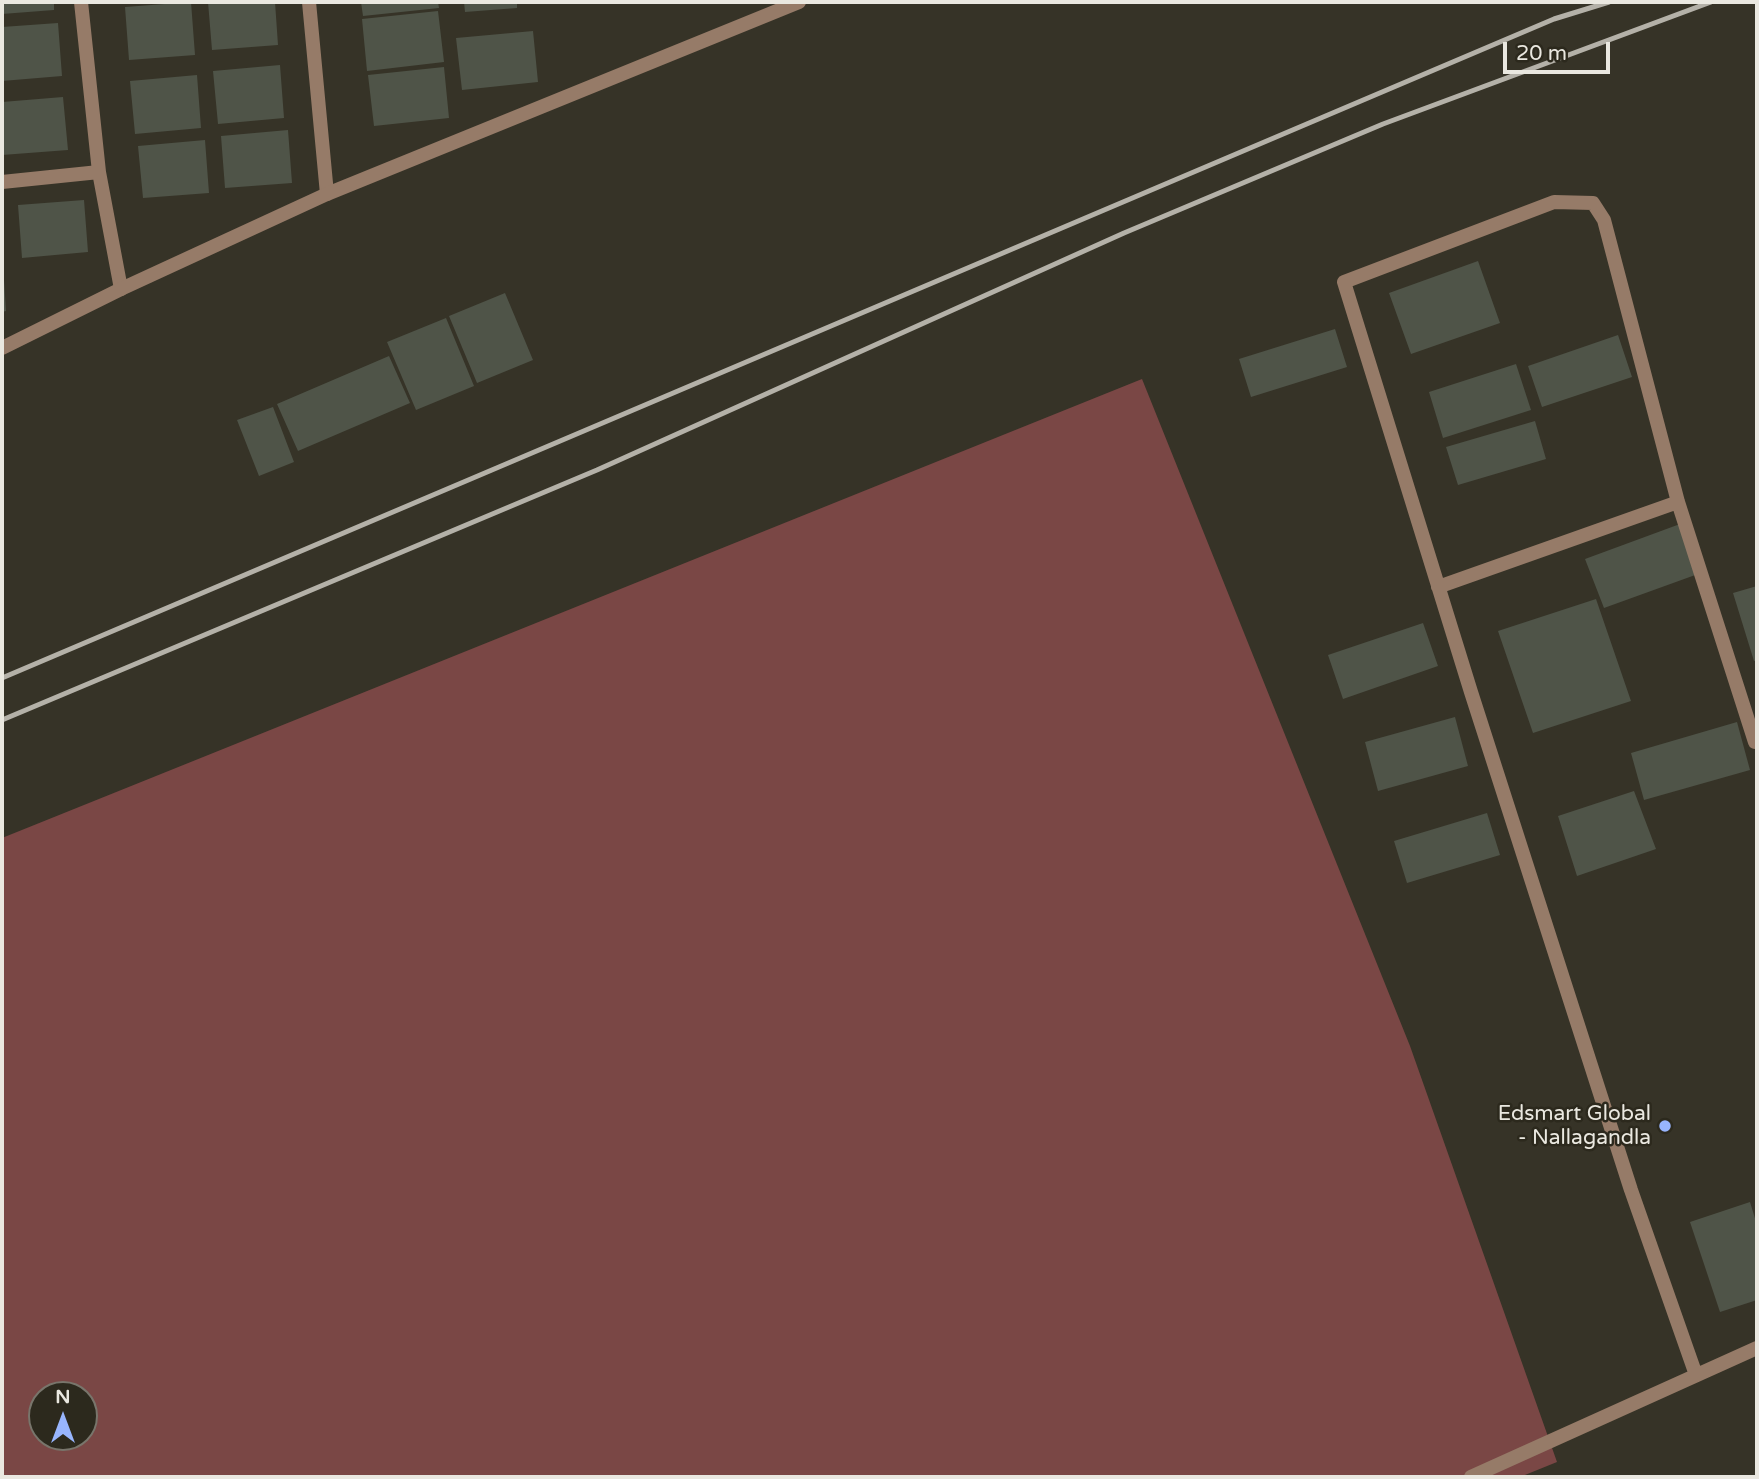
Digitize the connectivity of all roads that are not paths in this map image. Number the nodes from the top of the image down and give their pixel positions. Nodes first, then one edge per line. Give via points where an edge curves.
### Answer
1 (81, 2) edge
2 (309, 2) edge
3 (799, 2) edge
4 (99, 172) junction
5 (2, 182) edge
6 (327, 194) junction
7 (121, 289) junction
8 (2, 348) edge
9 (1678, 502) junction
10 (1438, 587) junction
11 (1755, 742) dead end
12 (1757, 1349) edge
13 (1696, 1375) junction
14 (1471, 1477) edge

1 - 4 street
2 - 6 street
3 - 6 street
4 - 5 street
4 - 7 street
6 - 7 street
7 - 8 street
9 - 10 street
9 - 10 street via 1604,220 1593,203 1554,202 1344,282
9 - 11 street
10 - 13 street via 1631,1190
12 - 13 street
13 - 14 street

